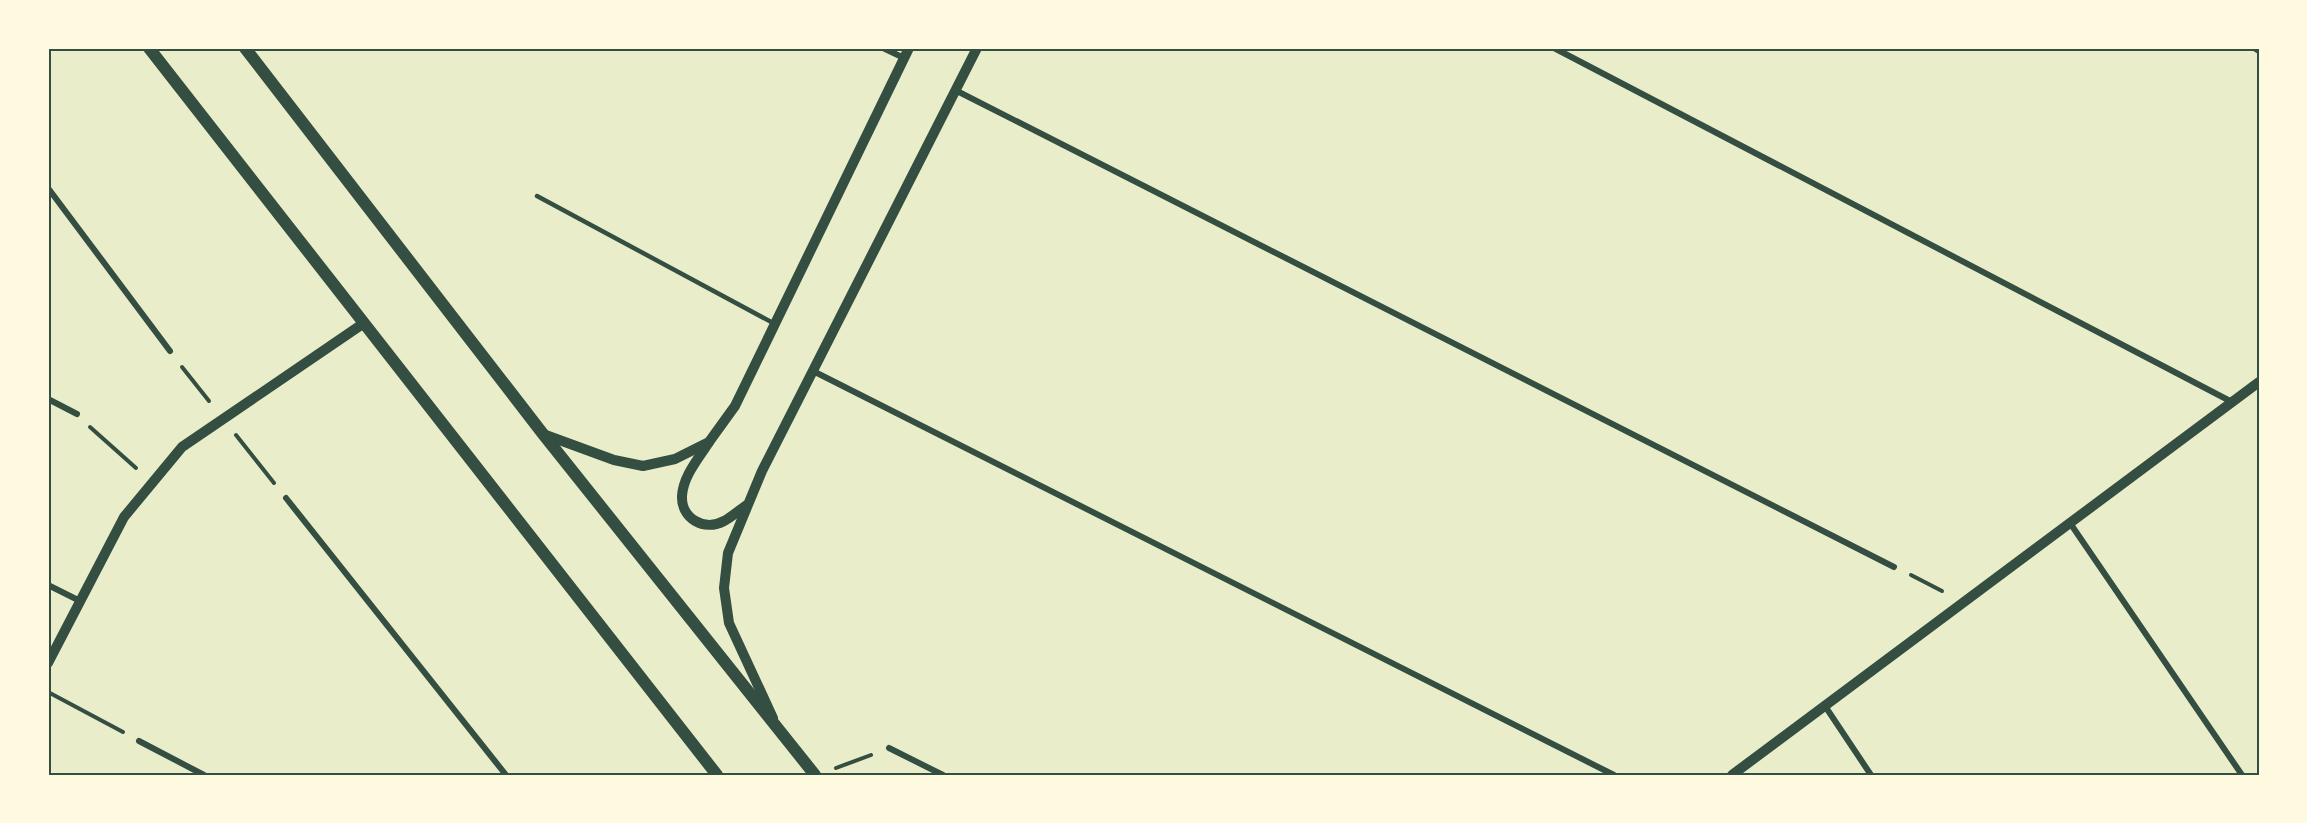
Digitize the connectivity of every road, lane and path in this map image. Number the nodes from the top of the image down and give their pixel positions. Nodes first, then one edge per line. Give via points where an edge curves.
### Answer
1 (149, 48) edge
2 (245, 48) edge
3 (883, 48) edge
4 (977, 48) edge
5 (1554, 48) edge
6 (2254, 48) edge
7 (2259, 51) edge
8 (906, 53) edge
9 (955, 90) junction
10 (48, 188) edge
11 (537, 196) dead end
12 (364, 323) junction
13 (776, 324) junction
14 (170, 351) joint
15 (812, 371) junction
16 (2259, 382) edge
17 (48, 399) edge
18 (2232, 402) junction
19 (77, 414) joint
20 (223, 419) junction
21 (543, 434) junction
22 (709, 442) junction
23 (152, 483) junction
24 (286, 498) joint
25 (748, 504) junction
26 (2070, 523) junction
27 (1894, 567) joint
28 (48, 585) edge
29 (80, 601) junction
30 (1964, 602) junction
31 (48, 663) edge
32 (48, 692) edge
33 (1825, 706) junction
34 (776, 723) junction
35 (139, 741) joint
36 (889, 748) joint
37 (821, 773) edge
38 (204, 775) edge
39 (506, 775) edge
40 (717, 775) edge
41 (943, 775) edge
42 (1614, 775) edge
43 (1732, 775) edge
44 (1871, 775) edge
45 (2242, 775) edge

1 - 12 main road
2 - 21 main road
3 - 8 street
4 - 9 street
5 - 18 street
6 - 7 street
8 - 13 street
9 - 15 street
9 - 27 street
10 - 14 street
11 - 13 lane
12 - 20 street
12 - 40 main road
13 - 22 street via 735,406
14 - 20 path
15 - 25 street
15 - 42 street
16 - 18 street
17 - 19 street
18 - 26 street
19 - 23 path
20 - 23 street via 182,447
20 - 24 path
21 - 22 street via 614,460 644,466 675,459
21 - 34 main road
22 - 25 street via 687,478 682,495 684,510 692,520 710,525 723,522
23 - 29 street via 124,517
24 - 39 street
25 - 34 street via 728,553 724,588 729,623
26 - 30 street
26 - 45 street
27 - 30 path
28 - 29 street
29 - 31 street
30 - 33 street
32 - 35 path
33 - 43 street
33 - 44 street
34 - 37 main road
35 - 38 street
36 - 37 path
36 - 41 street

